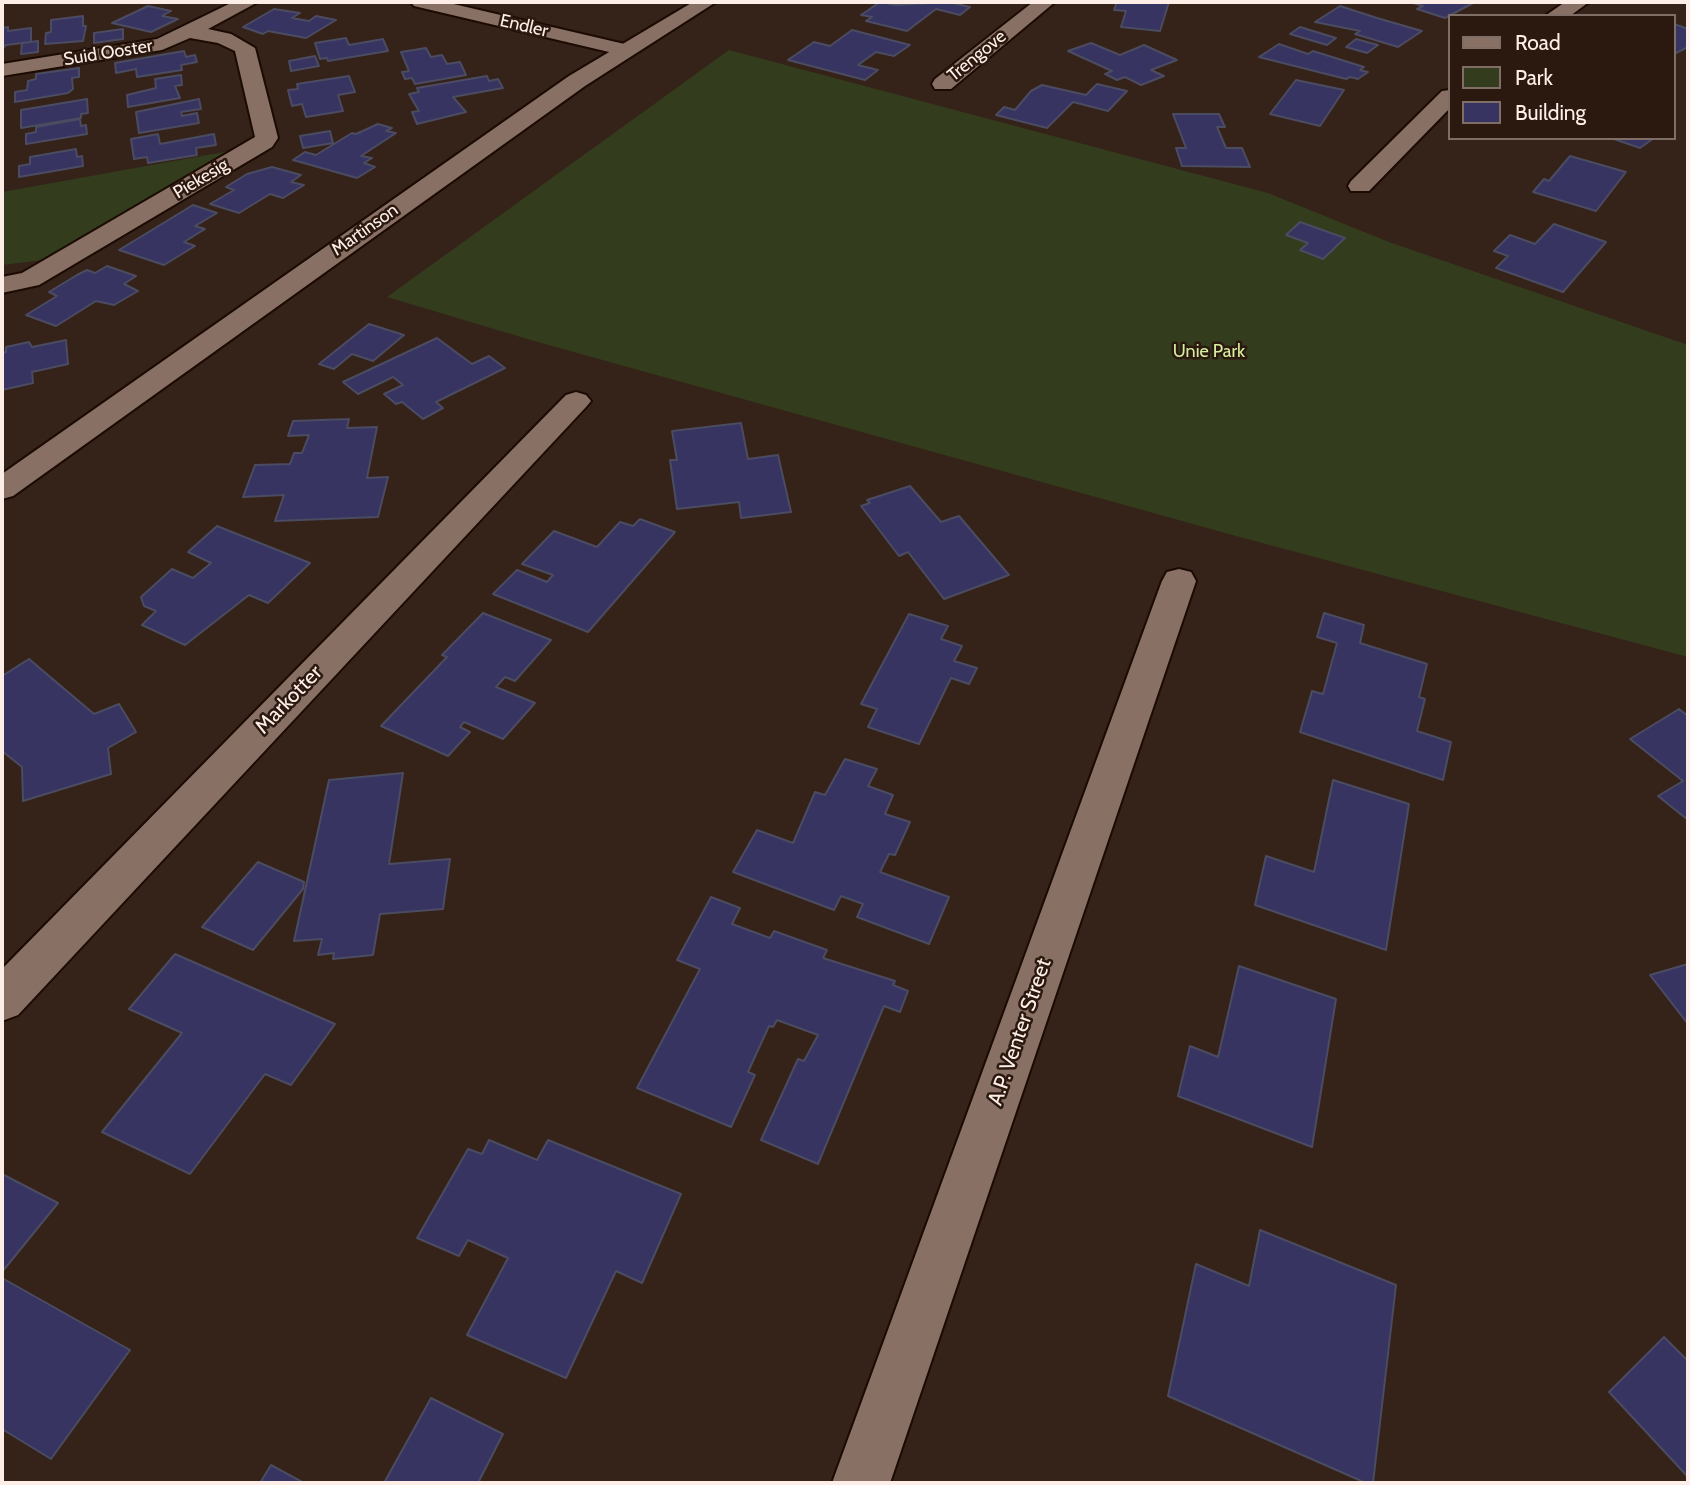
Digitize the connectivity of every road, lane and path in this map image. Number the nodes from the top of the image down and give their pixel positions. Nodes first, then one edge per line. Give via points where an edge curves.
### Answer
1 (248, 2) edge
2 (421, 2) edge
3 (1045, 2) edge
4 (1579, 2) edge
5 (702, 4) edge
6 (1558, 14) edge
7 (191, 32) junction
8 (626, 50) junction
9 (2, 70) edge
10 (943, 84) dead end
11 (1448, 98) edge
12 (1360, 186) dead end
13 (2, 285) edge
14 (576, 401) dead end
15 (2, 489) edge
16 (1179, 581) dead end
17 (2, 1000) edge
18 (860, 1483) edge

1 - 7 street, Suid Ooster
2 - 8 street, Endler
3 - 10 street, Trengove
4 - 6 street
5 - 8 street, Martinson
7 - 9 street, Suid Ooster via 162,44
7 - 13 street, Piekesig via 225,38 245,48 267,138 30,279
8 - 15 street, Martinson
11 - 12 street
14 - 17 street, Markotter
16 - 18 street, A.P. Venter Street

